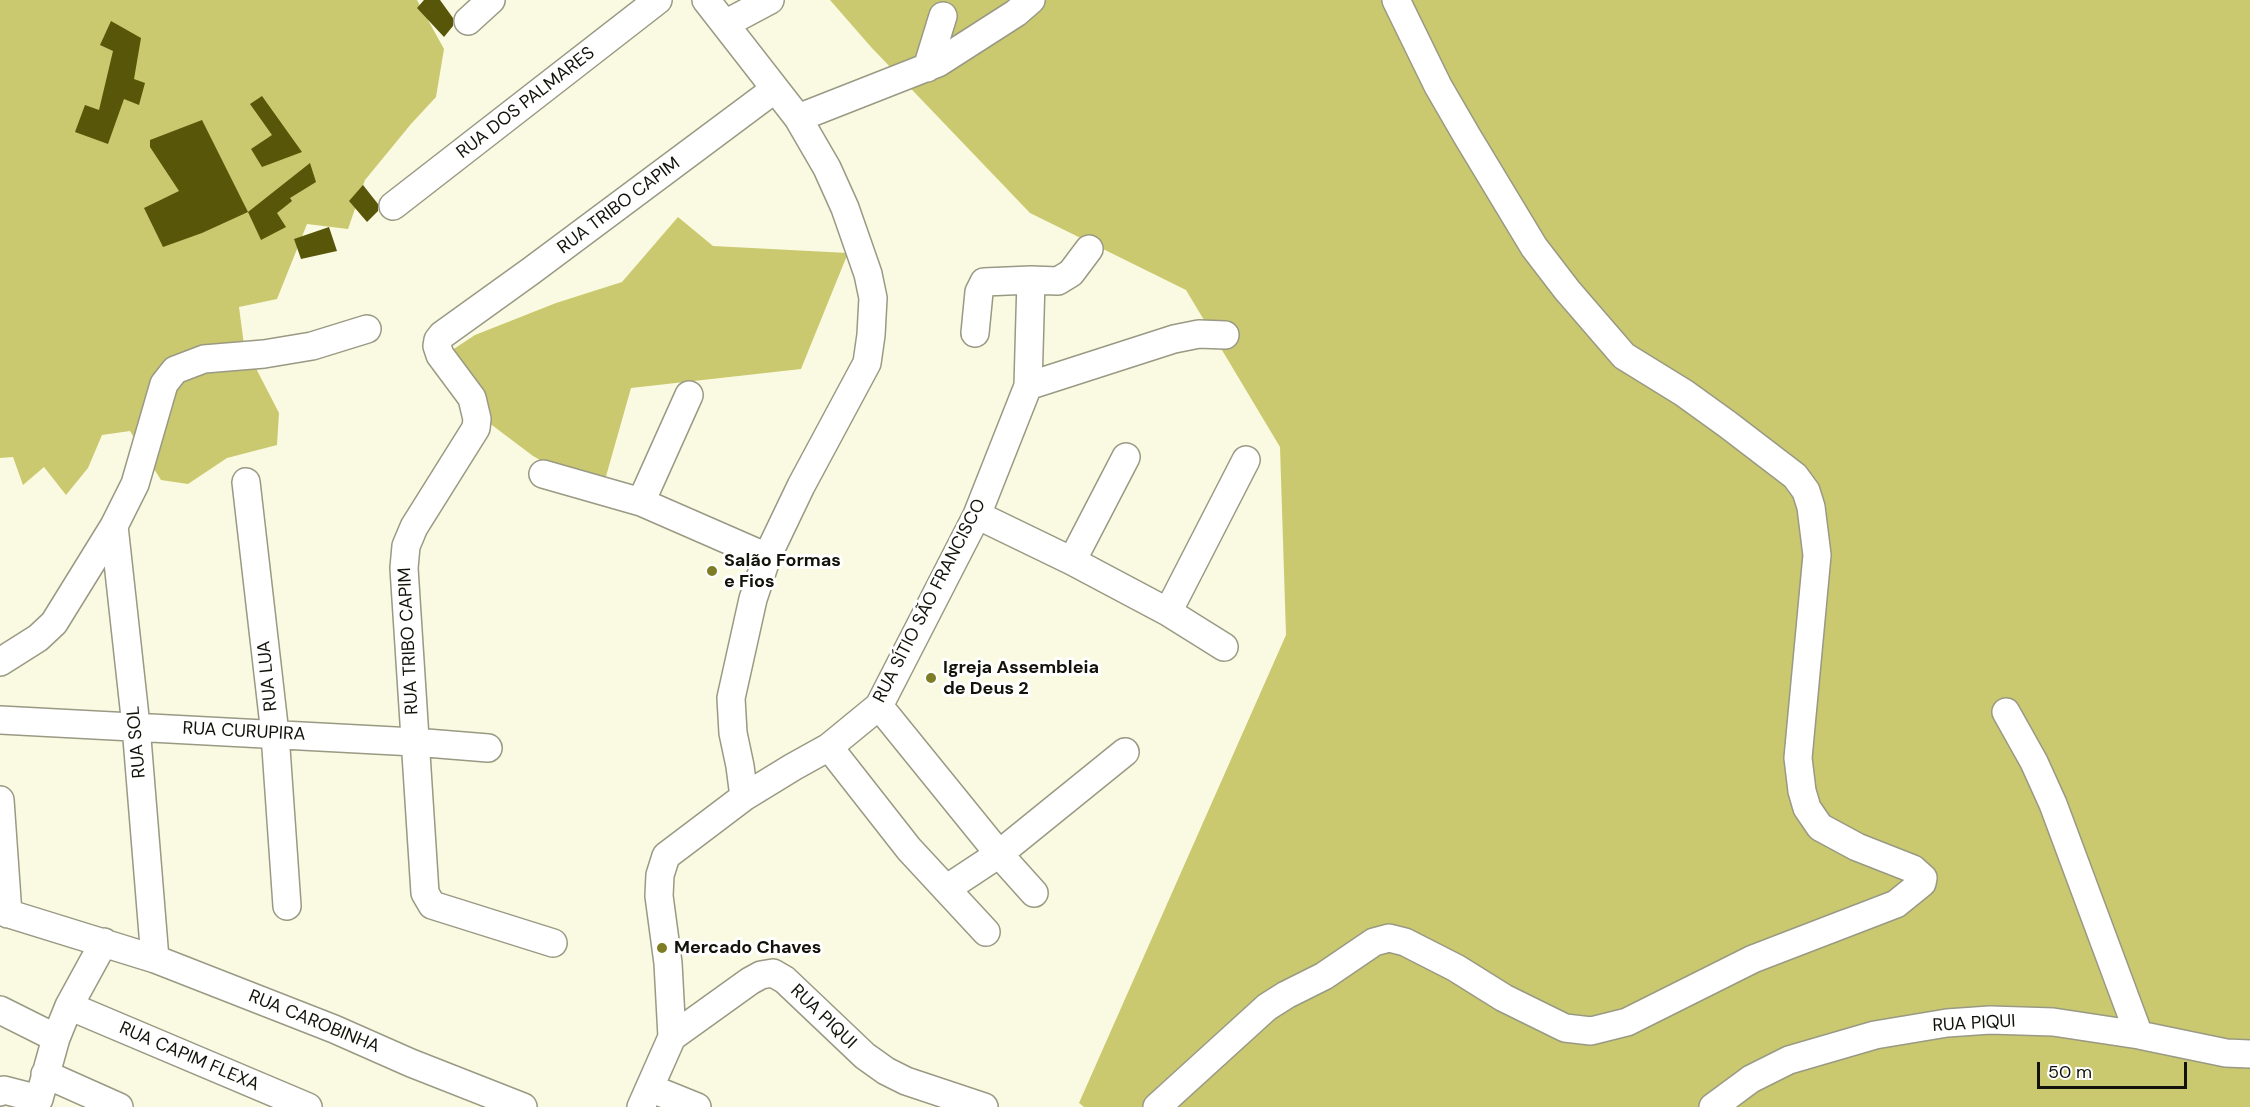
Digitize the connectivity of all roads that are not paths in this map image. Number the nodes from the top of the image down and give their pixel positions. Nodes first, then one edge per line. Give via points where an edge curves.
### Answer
1 (491, 0) edge
2 (658, 0) edge
3 (706, 0) edge
4 (770, 0) edge
5 (1031, 0) edge
6 (1396, 0) edge
7 (943, 16) dead end
8 (468, 21) dead end
9 (725, 24) junction
10 (927, 68) junction
11 (775, 89) junction
12 (798, 118) junction
13 (393, 206) dead end
14 (1089, 249) dead end
15 (1032, 280) junction
16 (367, 328) dead end
17 (975, 333) dead end
18 (1225, 334) dead end
19 (1028, 386) junction
20 (689, 395) dead end
21 (1126, 457) dead end
22 (1246, 460) dead end
23 (543, 474) dead end
24 (246, 482) dead end
25 (641, 502) junction
26 (977, 515) junction
27 (114, 526) junction
28 (767, 557) junction
29 (1072, 561) junction
30 (1168, 612) junction
31 (1224, 647) dead end
32 (0, 660) edge
33 (879, 706) junction
34 (2006, 712) dead end
35 (0, 720) edge
36 (136, 726) junction
37 (275, 734) junction
38 (414, 742) junction
39 (488, 747) dead end
40 (830, 747) junction
41 (1125, 752) dead end
42 (744, 797) junction
43 (0, 801) edge
44 (999, 854) junction
45 (946, 889) junction
46 (1034, 893) dead end
47 (287, 906) dead end
48 (4, 912) edge
49 (986, 932) dead end
50 (104, 942) junction
51 (553, 943) dead end
52 (155, 959) junction
53 (69, 1006) junction
54 (0, 1010) edge
55 (2139, 1035) junction
56 (672, 1037) junction
57 (56, 1038) junction
58 (2250, 1054) edge
59 (1, 1090) edge
60 (40, 1093) edge
61 (646, 1097) edge
62 (118, 1107) edge
63 (308, 1107) edge
64 (523, 1107) edge
65 (697, 1107) edge
66 (984, 1107) edge
67 (1157, 1107) edge
68 (1713, 1107) edge

1 - 8 street
2 - 13 street, RUA DOS PALMARES
3 - 9 street
4 - 9 street
5 - 10 street
6 - 67 street via 1438,86 1502,196 1573,298 1624,356 1727,424 1795,476 1806,490 1816,555 1798,758 1807,808 1820,827 1857,847 1901,862 1919,872 1923,879 1896,904 1753,959 1627,1022 1591,1031 1565,1028 1406,942 1389,938 1374,942 1324,976 1267,1007
7 - 10 street
9 - 11 street
10 - 12 street
11 - 12 street
11 - 38 street, RUA TRIBO CAPIM via 438,340 440,355 472,399 477,419 476,428 406,546
12 - 28 street via 828,168 868,274 873,298 871,335 867,363
14 - 15 street via 1064,279
15 - 17 street via 982,284
15 - 19 street, RUA SÍTIO SÃO FRANCISCO
16 - 27 street via 312,346 204,359 175,370 164,384 135,484
18 - 19 street via 1174,339
19 - 26 street, RUA SÍTIO SÃO FRANCISCO
20 - 25 street
21 - 29 street
22 - 30 street
23 - 25 street
24 - 37 street, RUA LUA
25 - 28 street
26 - 29 street
26 - 33 street, RUA SÍTIO SÃO FRANCISCO
27 - 32 street via 54,623 38,638
27 - 36 street, RUA SOL
28 - 42 street via 753,599 731,698
29 - 30 street
30 - 31 street
33 - 40 street, RUA SÍTIO SÃO FRANCISCO
33 - 44 street
34 - 55 street via 2053,804
35 - 36 street, RUA CURUPIRA
36 - 37 street, RUA CURUPIRA
36 - 52 street, RUA SOL
37 - 38 street, RUA CURUPIRA
37 - 47 street, RUA LUA
38 - 39 street, RUA CURUPIRA
38 - 51 street, RUA TRIBO CAPIM via 427,899 432,905
40 - 42 street, RUA SÍTIO SÃO FRANCISCO
40 - 45 street via 884,820
41 - 44 street
42 - 56 street, RUA SÍTIO SÃO FRANCISCO via 666,856 660,875
43 - 48 street
44 - 45 street
44 - 46 street
45 - 49 street
48 - 50 street, RUA CAROBINHA
50 - 52 street, RUA CAROBINHA
50 - 53 street
52 - 64 street, RUA CAROBINHA
53 - 57 street
53 - 63 street, RUA CAPIM FLEXA
54 - 57 street
55 - 58 street, RUA PIQUI via 2226,1053
55 - 68 street, RUA PIQUI via 2053,1022 1990,1020 1875,1035 1789,1060 1751,1079
56 - 61 street
56 - 66 street, RUA PIQUI via 750,981 773,973 886,1071
57 - 60 street
59 - 60 street
60 - 62 street
61 - 65 street

